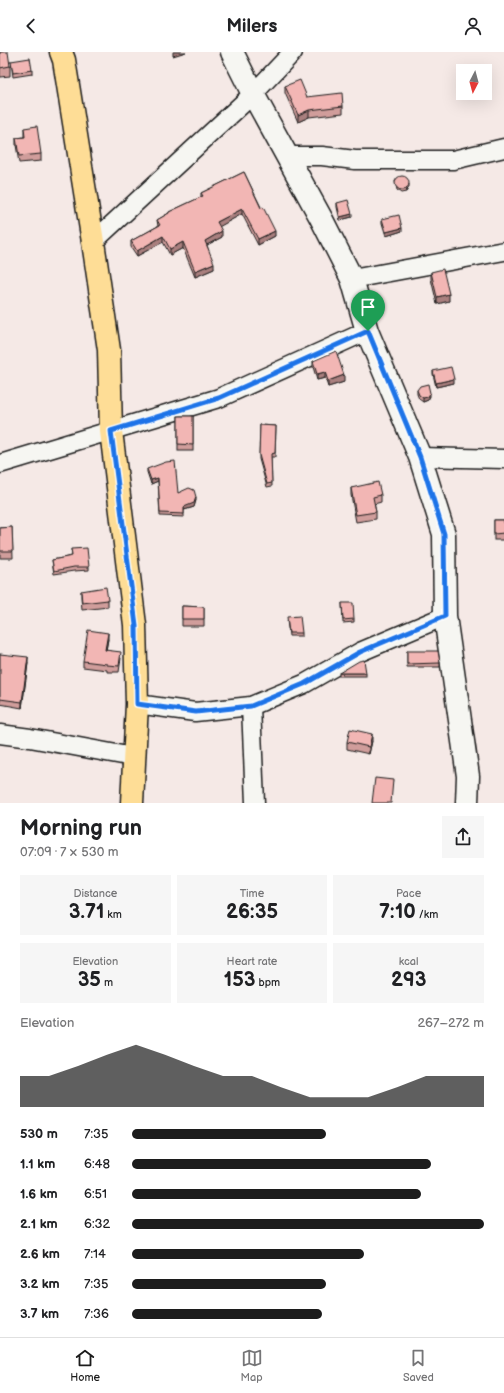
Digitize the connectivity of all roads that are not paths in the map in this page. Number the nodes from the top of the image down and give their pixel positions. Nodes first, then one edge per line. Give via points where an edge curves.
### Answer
1 (61, 52) edge
2 (232, 52) edge
3 (293, 52) edge
4 (253, 94) junction
5 (504, 148) edge
6 (287, 156) junction
7 (94, 242) junction
8 (504, 251) edge
9 (352, 279) junction
10 (368, 331) junction
11 (111, 431) junction
12 (420, 457) junction
13 (504, 459) edge
14 (0, 464) edge
15 (445, 616) junction
16 (137, 704) junction
17 (251, 706) junction
18 (0, 734) edge
19 (133, 757) junction
20 (132, 803) edge
21 (255, 803) edge
22 (467, 803) edge

1 - 7 main road
2 - 4 street
3 - 4 street
4 - 6 street
4 - 7 street
5 - 6 street via 453,160 355,160 322,156
6 - 9 street
7 - 11 main road via 109,350
8 - 9 street
9 - 10 street
10 - 11 street via 219,398
10 - 12 street
11 - 14 street
11 - 16 main road via 136,625
12 - 13 street
12 - 15 street via 444,534
15 - 17 street via 360,652 304,684
15 - 22 street via 468,776
16 - 17 street via 196,712
16 - 19 main road
17 - 21 street
18 - 19 street
19 - 20 main road

